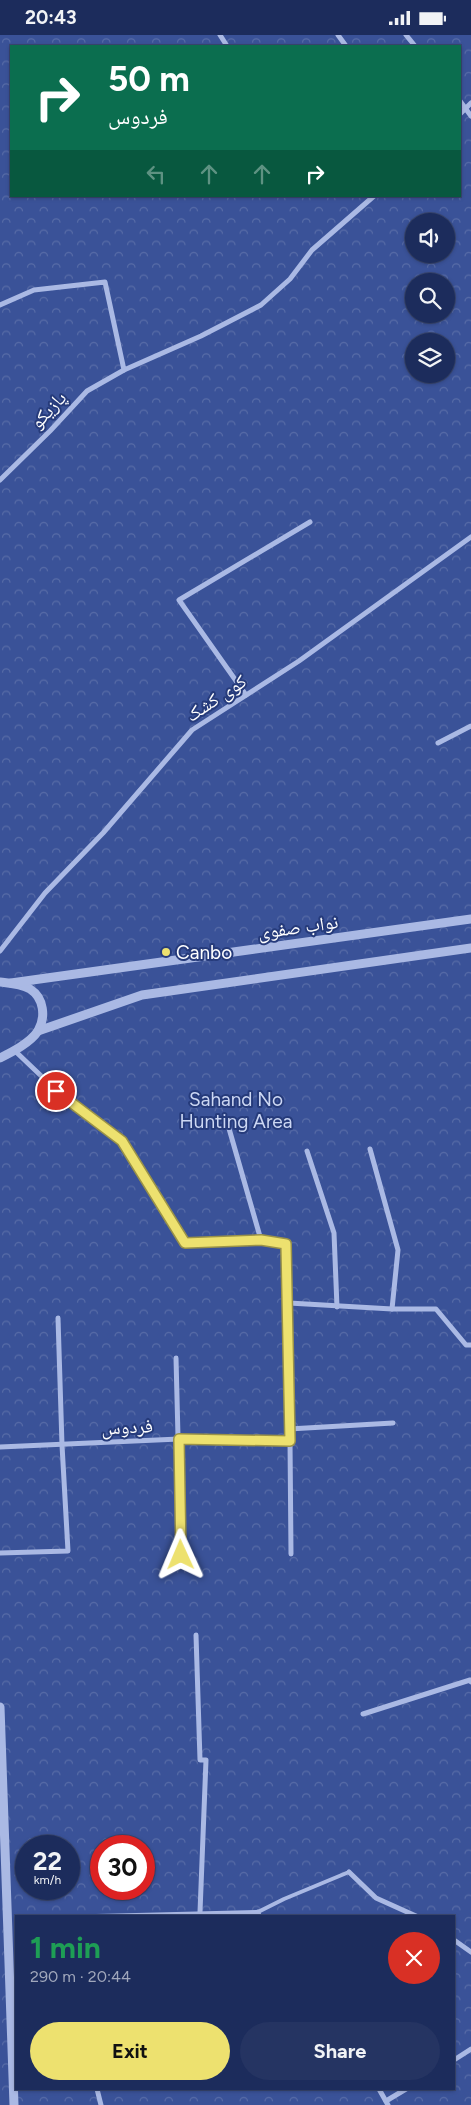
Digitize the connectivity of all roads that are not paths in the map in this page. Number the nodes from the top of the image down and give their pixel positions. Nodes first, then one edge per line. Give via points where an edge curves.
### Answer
1 (406, 35) edge
2 (414, 45) edge
3 (461, 102) edge
4 (471, 103) edge
5 (466, 108) junction
6 (461, 113) edge
7 (471, 116) edge
8 (373, 197) edge
9 (0, 305) edge
10 (124, 369) junction
11 (0, 480) edge
12 (310, 522) dead end
13 (471, 537) edge
14 (246, 695) junction
15 (471, 726) edge
16 (438, 743) dead end
17 (471, 919) edge
18 (471, 948) edge
19 (0, 951) edge
20 (0, 982) edge
21 (11, 983) junction
22 (38, 1031) junction
23 (14, 1050) junction
24 (0, 1058) edge
25 (228, 1125) dead end
26 (370, 1149) dead end
27 (307, 1151) dead end
28 (261, 1240) junction
29 (289, 1303) junction
30 (337, 1307) junction
31 (392, 1309) junction
32 (58, 1318) dead end
33 (471, 1345) edge
34 (176, 1358) dead end
35 (393, 1423) dead end
36 (290, 1429) junction
37 (179, 1439) junction
38 (290, 1441) junction
39 (62, 1445) junction
40 (0, 1447) edge
41 (0, 1553) edge
42 (291, 1554) dead end
43 (181, 1555) dead end
44 (196, 1635) dead end
45 (471, 1682) edge
46 (0, 1707) edge
47 (363, 1714) dead end
48 (1, 1802) edge
49 (349, 1872) joint
50 (200, 1912) junction
51 (258, 1914) edge
52 (122, 1915) edge
53 (414, 1915) edge
54 (12, 1919) edge
55 (455, 1941) edge
56 (471, 1952) edge
57 (471, 2049) edge
58 (455, 2059) edge
59 (97, 2090) edge
60 (380, 2090) edge
61 (405, 2090) edge
62 (387, 2103) edge
63 (14, 2105) edge
64 (101, 2105) edge

1 - 2 street
3 - 5 street
4 - 5 street
5 - 6 street
5 - 7 street
8 - 10 street, پازیکو via 312,250 290,279 261,305
9 - 10 street via 34,290 105,282
10 - 11 street, پازیکو via 87,391
12 - 14 street via 179,599
13 - 14 street, کوی کشک via 299,661
14 - 19 street, کوی کشک via 192,730 103,833 45,893
15 - 16 street
17 - 21 street, نواب صفوی
18 - 22 street via 142,995
20 - 21 street
21 - 22 street via 30,989 41,1001 44,1013
22 - 23 street
23 - 24 street
23 - 28 street via 56,1091 122,1141 185,1243
25 - 28 street
26 - 31 street via 398,1250
27 - 30 street via 334,1233
28 - 29 street via 286,1244
29 - 30 street
29 - 36 street
30 - 31 street
31 - 33 street via 436,1309 466,1345
32 - 39 street
34 - 37 street
35 - 36 street
36 - 38 street
37 - 38 street, فردوس
37 - 39 street, فردوس
37 - 43 street
38 - 42 street
39 - 40 street, فردوس
39 - 41 street via 68,1551
44 - 50 street via 200,1760 206,1760
45 - 47 street
46 - 48 street
48 - 54 street
49 - 51 lane via 284,1899
49 - 53 street via 376,1898
50 - 51 lane
50 - 52 lane
54 - 63 street
55 - 56 street
57 - 58 street
59 - 64 street
60 - 62 street
61 - 62 street

